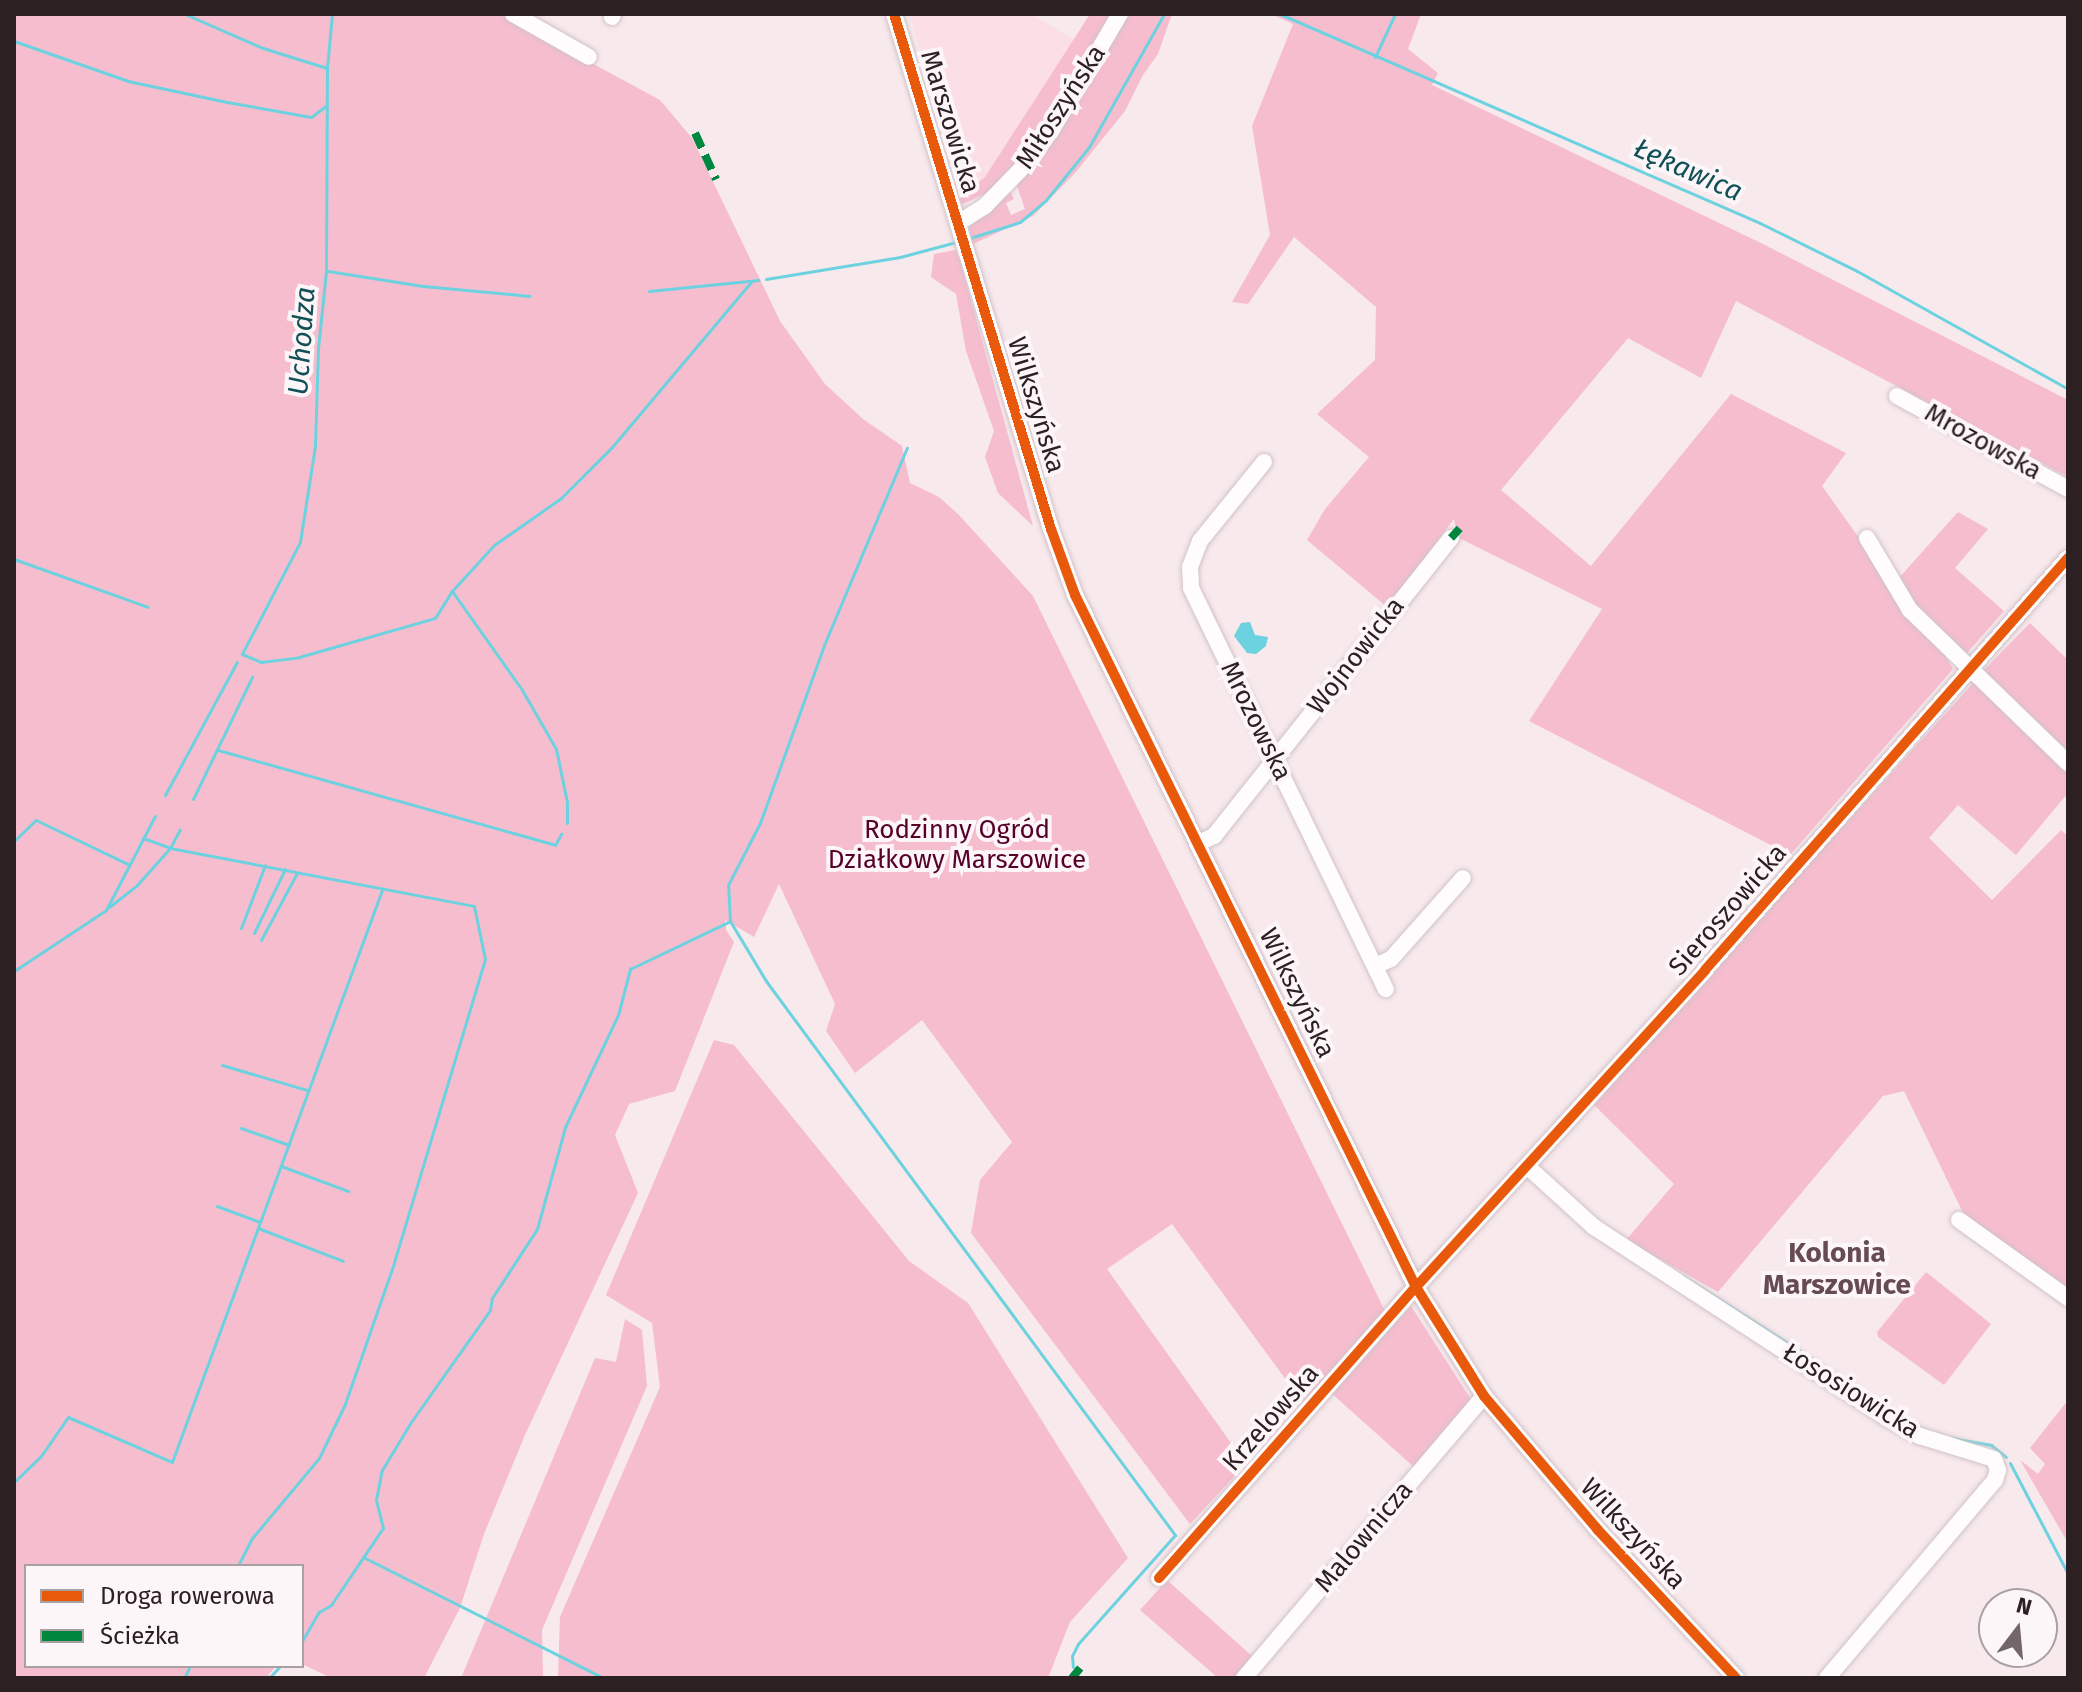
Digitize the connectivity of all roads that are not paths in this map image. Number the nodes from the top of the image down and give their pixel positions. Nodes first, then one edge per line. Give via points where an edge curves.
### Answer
1 (513, 14) edge
2 (894, 14) edge
3 (1120, 14) edge
4 (589, 57) dead end
5 (958, 223) junction
6 (964, 243) joint
7 (1897, 396) dead end
8 (1264, 462) dead end
9 (2068, 489) edge
10 (1451, 538) dead end
11 (1867, 538) dead end
12 (2068, 558) edge
13 (1972, 668) junction
14 (1274, 757) junction
15 (2068, 763) edge
16 (1199, 843) junction
17 (1463, 878) dead end
18 (1375, 966) junction
19 (1386, 989) dead end
20 (1528, 1167) junction
21 (1959, 1220) dead end
22 (1416, 1287) junction
23 (2068, 1298) edge
24 (1484, 1396) junction
25 (1159, 1578) dead end
26 (1244, 1678) edge
27 (1736, 1678) edge
28 (1827, 1678) edge

1 - 4 street
2 - 5 street, Marszowicka
3 - 5 street, Miłoszyńska via 1025,165 985,206
5 - 6 street, Marszowicka
6 - 16 street, Wilkszyńska via 1071,584
7 - 9 street, Mrozowska
8 - 14 street, Mrozowska via 1200,541 1190,578
10 - 14 street, Wojnowicka
11 - 13 street via 1910,610
12 - 13 street, Sieroszowicka
13 - 15 street
13 - 20 street, Sieroszowicka
14 - 16 street, Wojnowicka via 1214,836
14 - 18 street, Mrozowska
16 - 22 street, Wilkszyńska
17 - 18 street via 1391,959
18 - 19 street, Mrozowska
20 - 22 street, Sieroszowicka
20 - 28 street, Łososiowicka via 1594,1227 1887,1418 1920,1436 1994,1459 1995,1480
21 - 23 street
22 - 24 street, Wilkszyńska
22 - 25 street, Krzelowska
24 - 26 street, Malownicza
24 - 27 street, Wilkszyńska via 1579,1509

